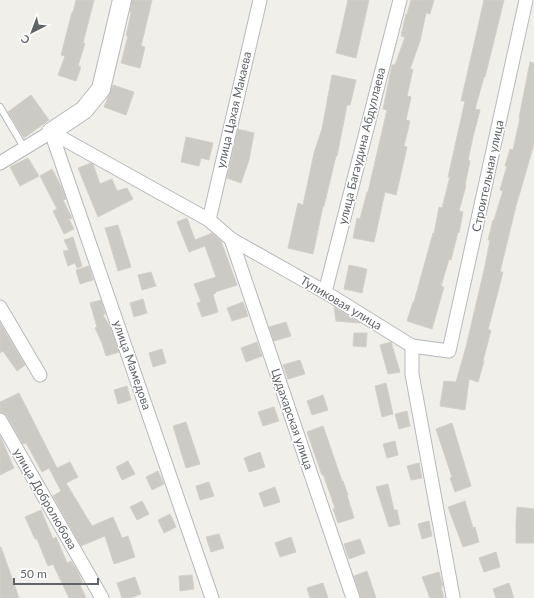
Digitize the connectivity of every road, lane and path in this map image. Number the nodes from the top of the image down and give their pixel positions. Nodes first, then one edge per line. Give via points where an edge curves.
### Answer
1 (122, 0) edge
2 (260, 0) edge
3 (400, 0) edge
4 (526, 0) edge
5 (0, 107) edge
6 (51, 132) junction
7 (25, 149) junction
8 (0, 163) edge
9 (209, 220) junction
10 (232, 239) junction
11 (260, 255) junction
12 (241, 268) junction
13 (325, 292) junction
14 (0, 307) edge
15 (412, 346) junction
16 (40, 375) dead end
17 (0, 420) edge
18 (453, 597) dead end
19 (102, 598) edge
20 (212, 598) edge
21 (353, 598) edge

1 - 6 street via 101,89 84,110
2 - 9 street, улица Цахая Макаева
3 - 13 street, улица Багаудина Абдуллаева
4 - 15 street, Строительная улица via 449,351
5 - 7 lane
6 - 7 street
6 - 9 street, Тупиковая улица
6 - 20 street, улица Мамедова
7 - 8 street
9 - 10 street, Тупиковая улица
10 - 11 street, Тупиковая улица
10 - 12 street, Цудахарская улица
11 - 12 street
11 - 13 street, Тупиковая улица
12 - 21 street, Цудахарская улица
13 - 15 street, Тупиковая улица
14 - 16 street
15 - 18 street via 412,374
17 - 19 street, улица Добролюбова

